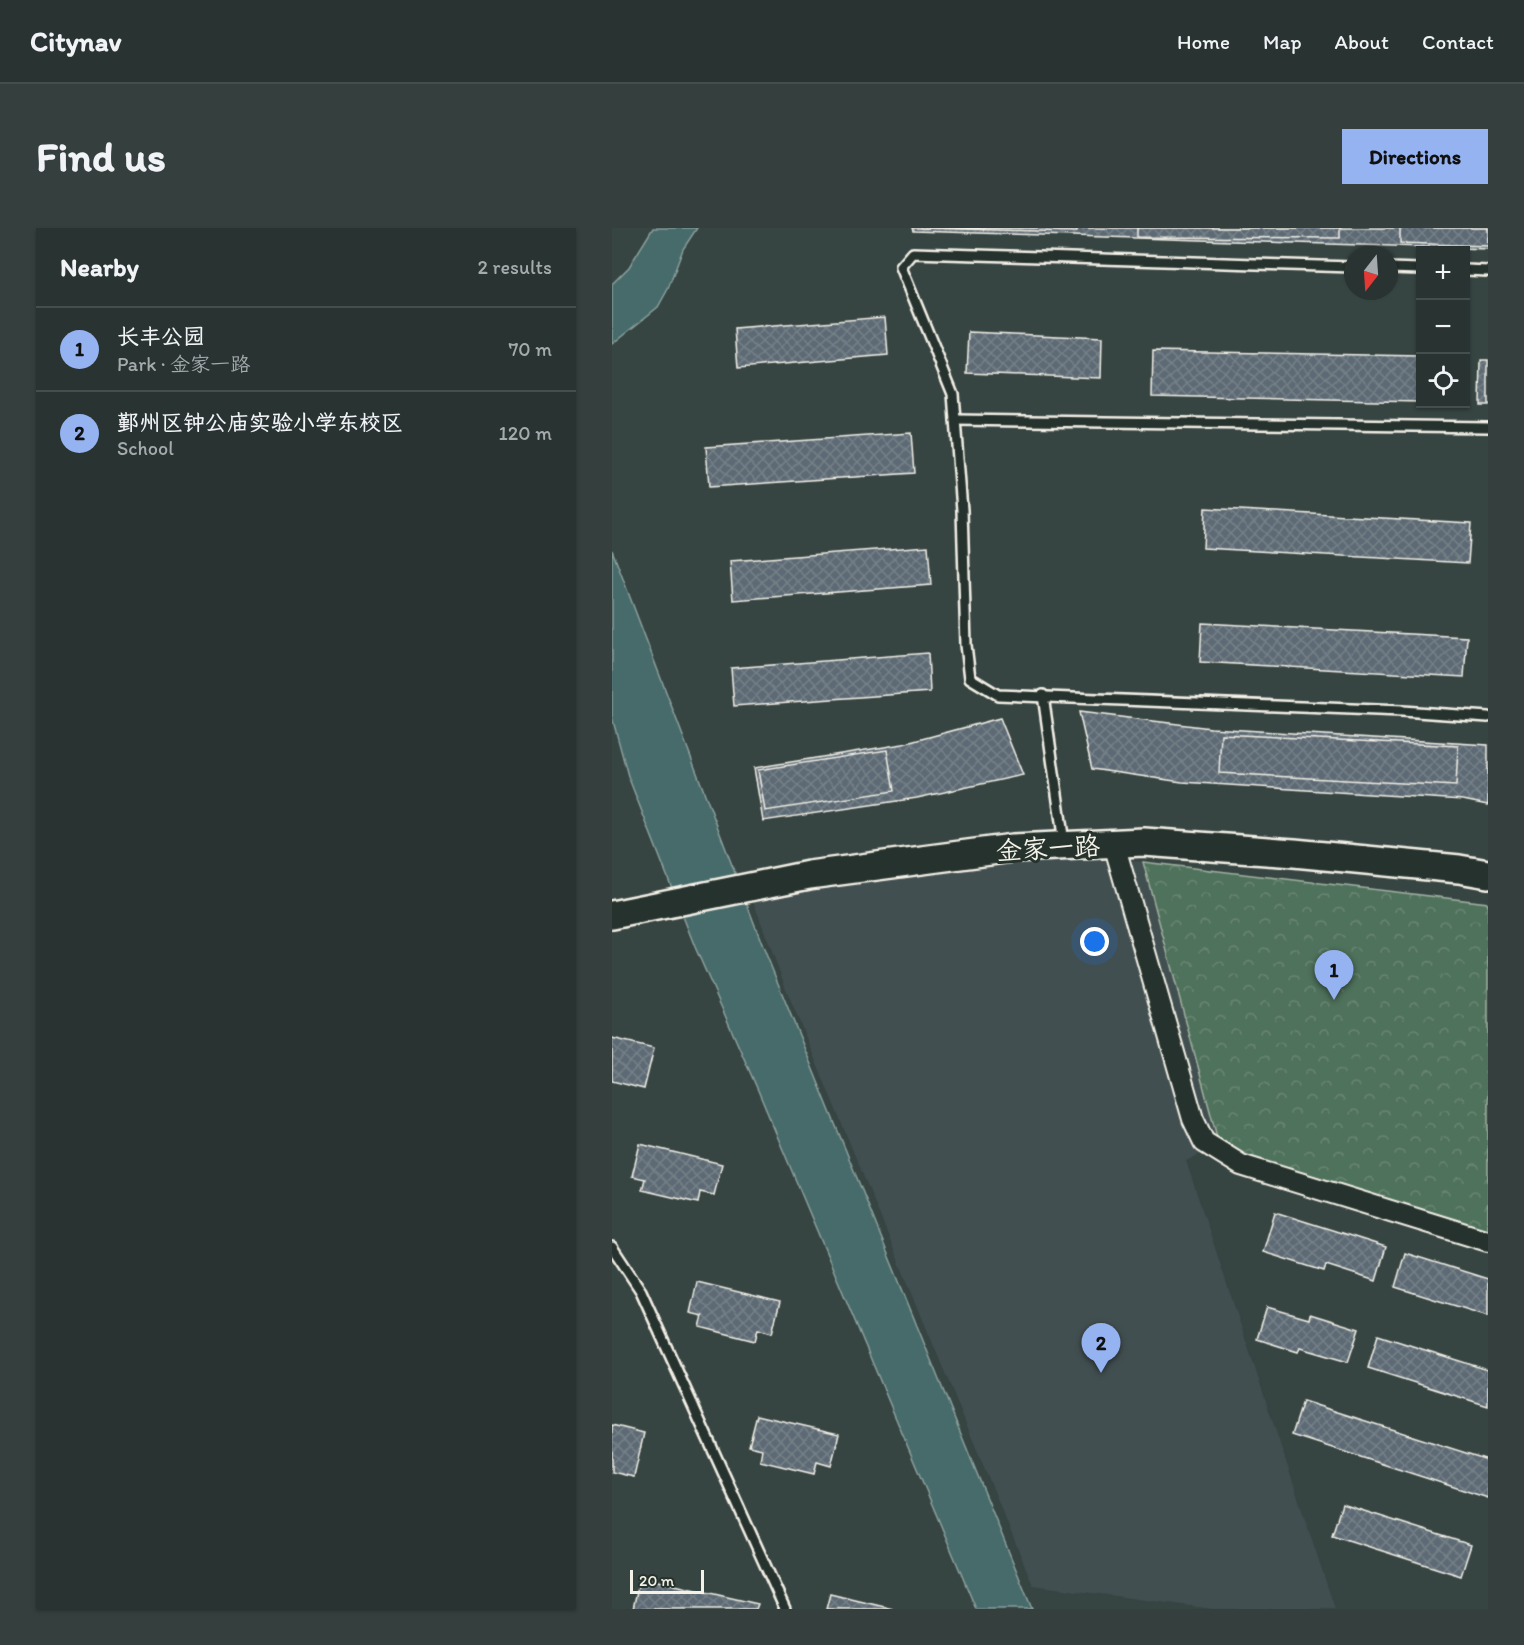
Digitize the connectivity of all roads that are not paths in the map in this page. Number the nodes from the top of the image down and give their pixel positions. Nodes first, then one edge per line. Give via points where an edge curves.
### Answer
1 (1344, 267) edge
2 (1398, 268) edge
3 (1416, 269) edge
4 (1470, 270) edge
5 (1488, 271) edge
6 (955, 420) junction
7 (1488, 427) edge
8 (1042, 695) junction
9 (1488, 717) edge
10 (1114, 844) junction
11 (1064, 846) junction
12 (1488, 874) edge
13 (612, 915) edge
14 (1488, 1241) edge
15 (612, 1247) edge
16 (785, 1609) edge

1 - 6 lane via 913,253 901,267 953,394
2 - 3 lane
4 - 5 lane
6 - 7 lane
6 - 8 lane via 970,678 998,694
8 - 9 lane
8 - 11 lane
10 - 11 street, 金家一路
10 - 12 street, 金家一路 via 1144,842 1294,853
10 - 14 street via 1193,1119 1204,1142 1241,1165
11 - 13 street, 金家一路 via 1013,848 809,874
15 - 16 lane via 641,1291

